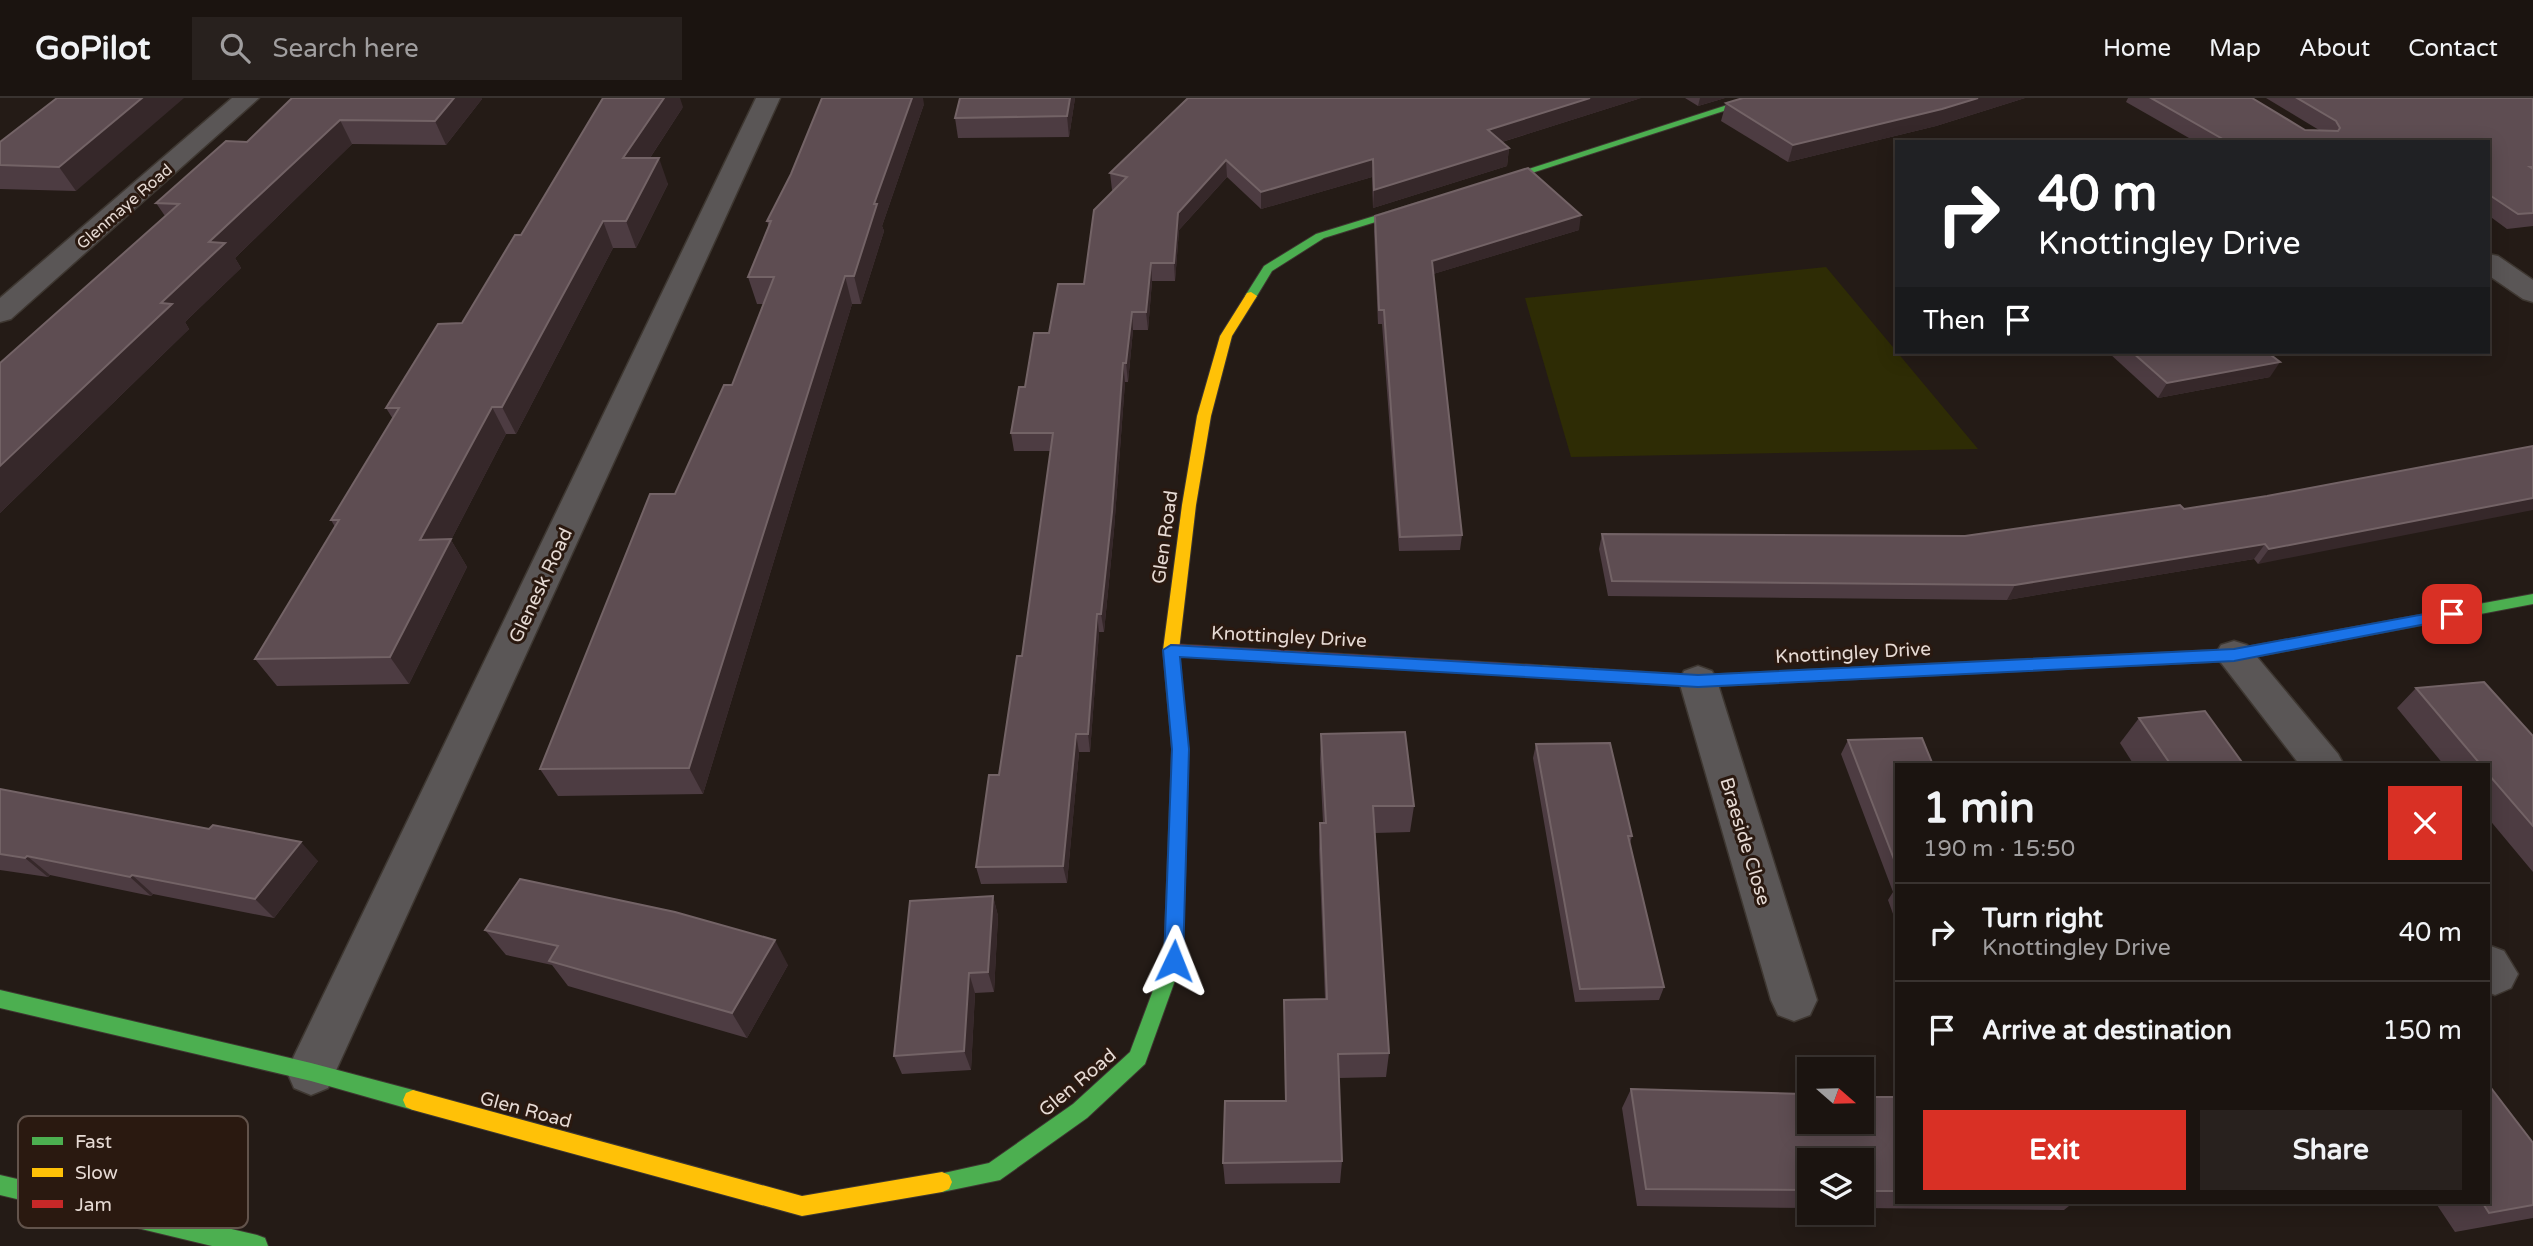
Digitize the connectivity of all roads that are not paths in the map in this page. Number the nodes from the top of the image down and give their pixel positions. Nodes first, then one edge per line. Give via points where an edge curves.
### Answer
1 (247, 98) edge
2 (768, 98) edge
3 (1759, 98) edge
4 (1464, 191) edge
5 (1438, 199) edge
6 (2490, 263) edge
7 (2533, 293) edge
8 (0, 313) edge
9 (2533, 599) edge
10 (1171, 650) junction
11 (2234, 655) junction
12 (1698, 681) junction
13 (2322, 763) edge
14 (0, 999) edge
15 (1794, 1000) dead end
16 (311, 1072) junction
17 (0, 1185) edge
18 (18, 1189) edge
19 (181, 1228) edge
20 (257, 1246) edge

1 - 8 street, Glenmaye Road
2 - 16 street, Glenesk Road
3 - 4 street
5 - 10 street, Glen Road via 1320,236 1268,269 1226,336 1200,442
6 - 7 street
9 - 11 street, Knottingley Drive
10 - 12 street, Knottingley Drive
10 - 16 street, Glen Road via 1180,749 1174,961 1138,1058 1080,1111 993,1172 802,1206
11 - 12 street, Knottingley Drive
11 - 13 street
12 - 15 street, Braeside Close
14 - 16 street, Glen Road
17 - 18 street
19 - 20 street

